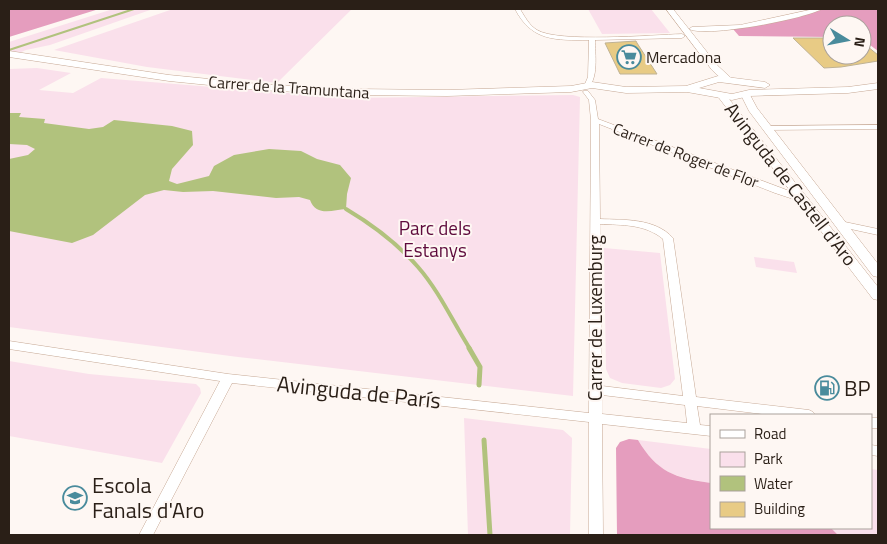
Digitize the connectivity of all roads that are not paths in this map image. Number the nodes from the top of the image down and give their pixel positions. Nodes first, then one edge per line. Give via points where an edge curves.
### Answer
1 (518, 9) edge
2 (661, 9) edge
3 (669, 9) edge
4 (819, 10) edge
5 (692, 29) dead end
6 (682, 36) junction
7 (592, 38) junction
8 (9, 54) edge
9 (878, 79) edge
10 (733, 81) junction
11 (708, 82) junction
12 (878, 86) edge
13 (687, 89) junction
14 (592, 90) junction
15 (748, 94) junction
16 (719, 95) junction
17 (595, 120) junction
18 (878, 127) edge
19 (766, 128) junction
20 (805, 200) junction
21 (595, 221) junction
22 (840, 224) junction
23 (878, 232) edge
24 (878, 273) edge
25 (878, 296) edge
26 (9, 345) edge
27 (228, 378) junction
28 (596, 390) junction
29 (690, 401) junction
30 (800, 414) edge
31 (596, 417) junction
32 (694, 429) junction
33 (710, 431) edge
34 (146, 535) edge
35 (596, 535) edge

1 - 7 street via 534,31 554,36
2 - 6 street
3 - 10 street via 715,68
4 - 5 street via 728,28
6 - 7 street
6 - 11 street via 710,74
7 - 14 street, Carrer de Luxemburg
8 - 14 main road, Carrer de la Tramuntana via 169,78 287,88 448,93
9 - 10 main road via 788,86
10 - 11 main road
10 - 15 main road via 748,87
11 - 13 main road
11 - 16 main road via 705,87
12 - 15 main road
13 - 14 main road, Carrer de la Tramuntana
13 - 16 main road
14 - 17 street, Carrer de Luxemburg
15 - 16 main road via 736,97
15 - 19 street, Avinguda de Castell d'Aro via 752,109
16 - 20 street, Avinguda de Castell d'Aro
17 - 20 street, Carrer de Roger de Flor
17 - 21 street, Carrer de Luxemburg
18 - 19 street
19 - 22 street, Avinguda de Castell d'Aro
20 - 25 street, Avinguda de Castell d'Aro
21 - 28 street, Carrer de Luxemburg
21 - 29 street via 644,226 661,230 668,238
22 - 23 street
22 - 24 street, Avinguda de Castell d'Aro
26 - 27 street, Avinguda de París
27 - 31 street, Avinguda de París
27 - 34 street
28 - 29 street
28 - 31 street, Carrer de Luxemburg
29 - 30 street
29 - 32 street
31 - 32 street, Avinguda de París
31 - 35 street, Carrer de Luxemburg
32 - 33 street, Avinguda de París

